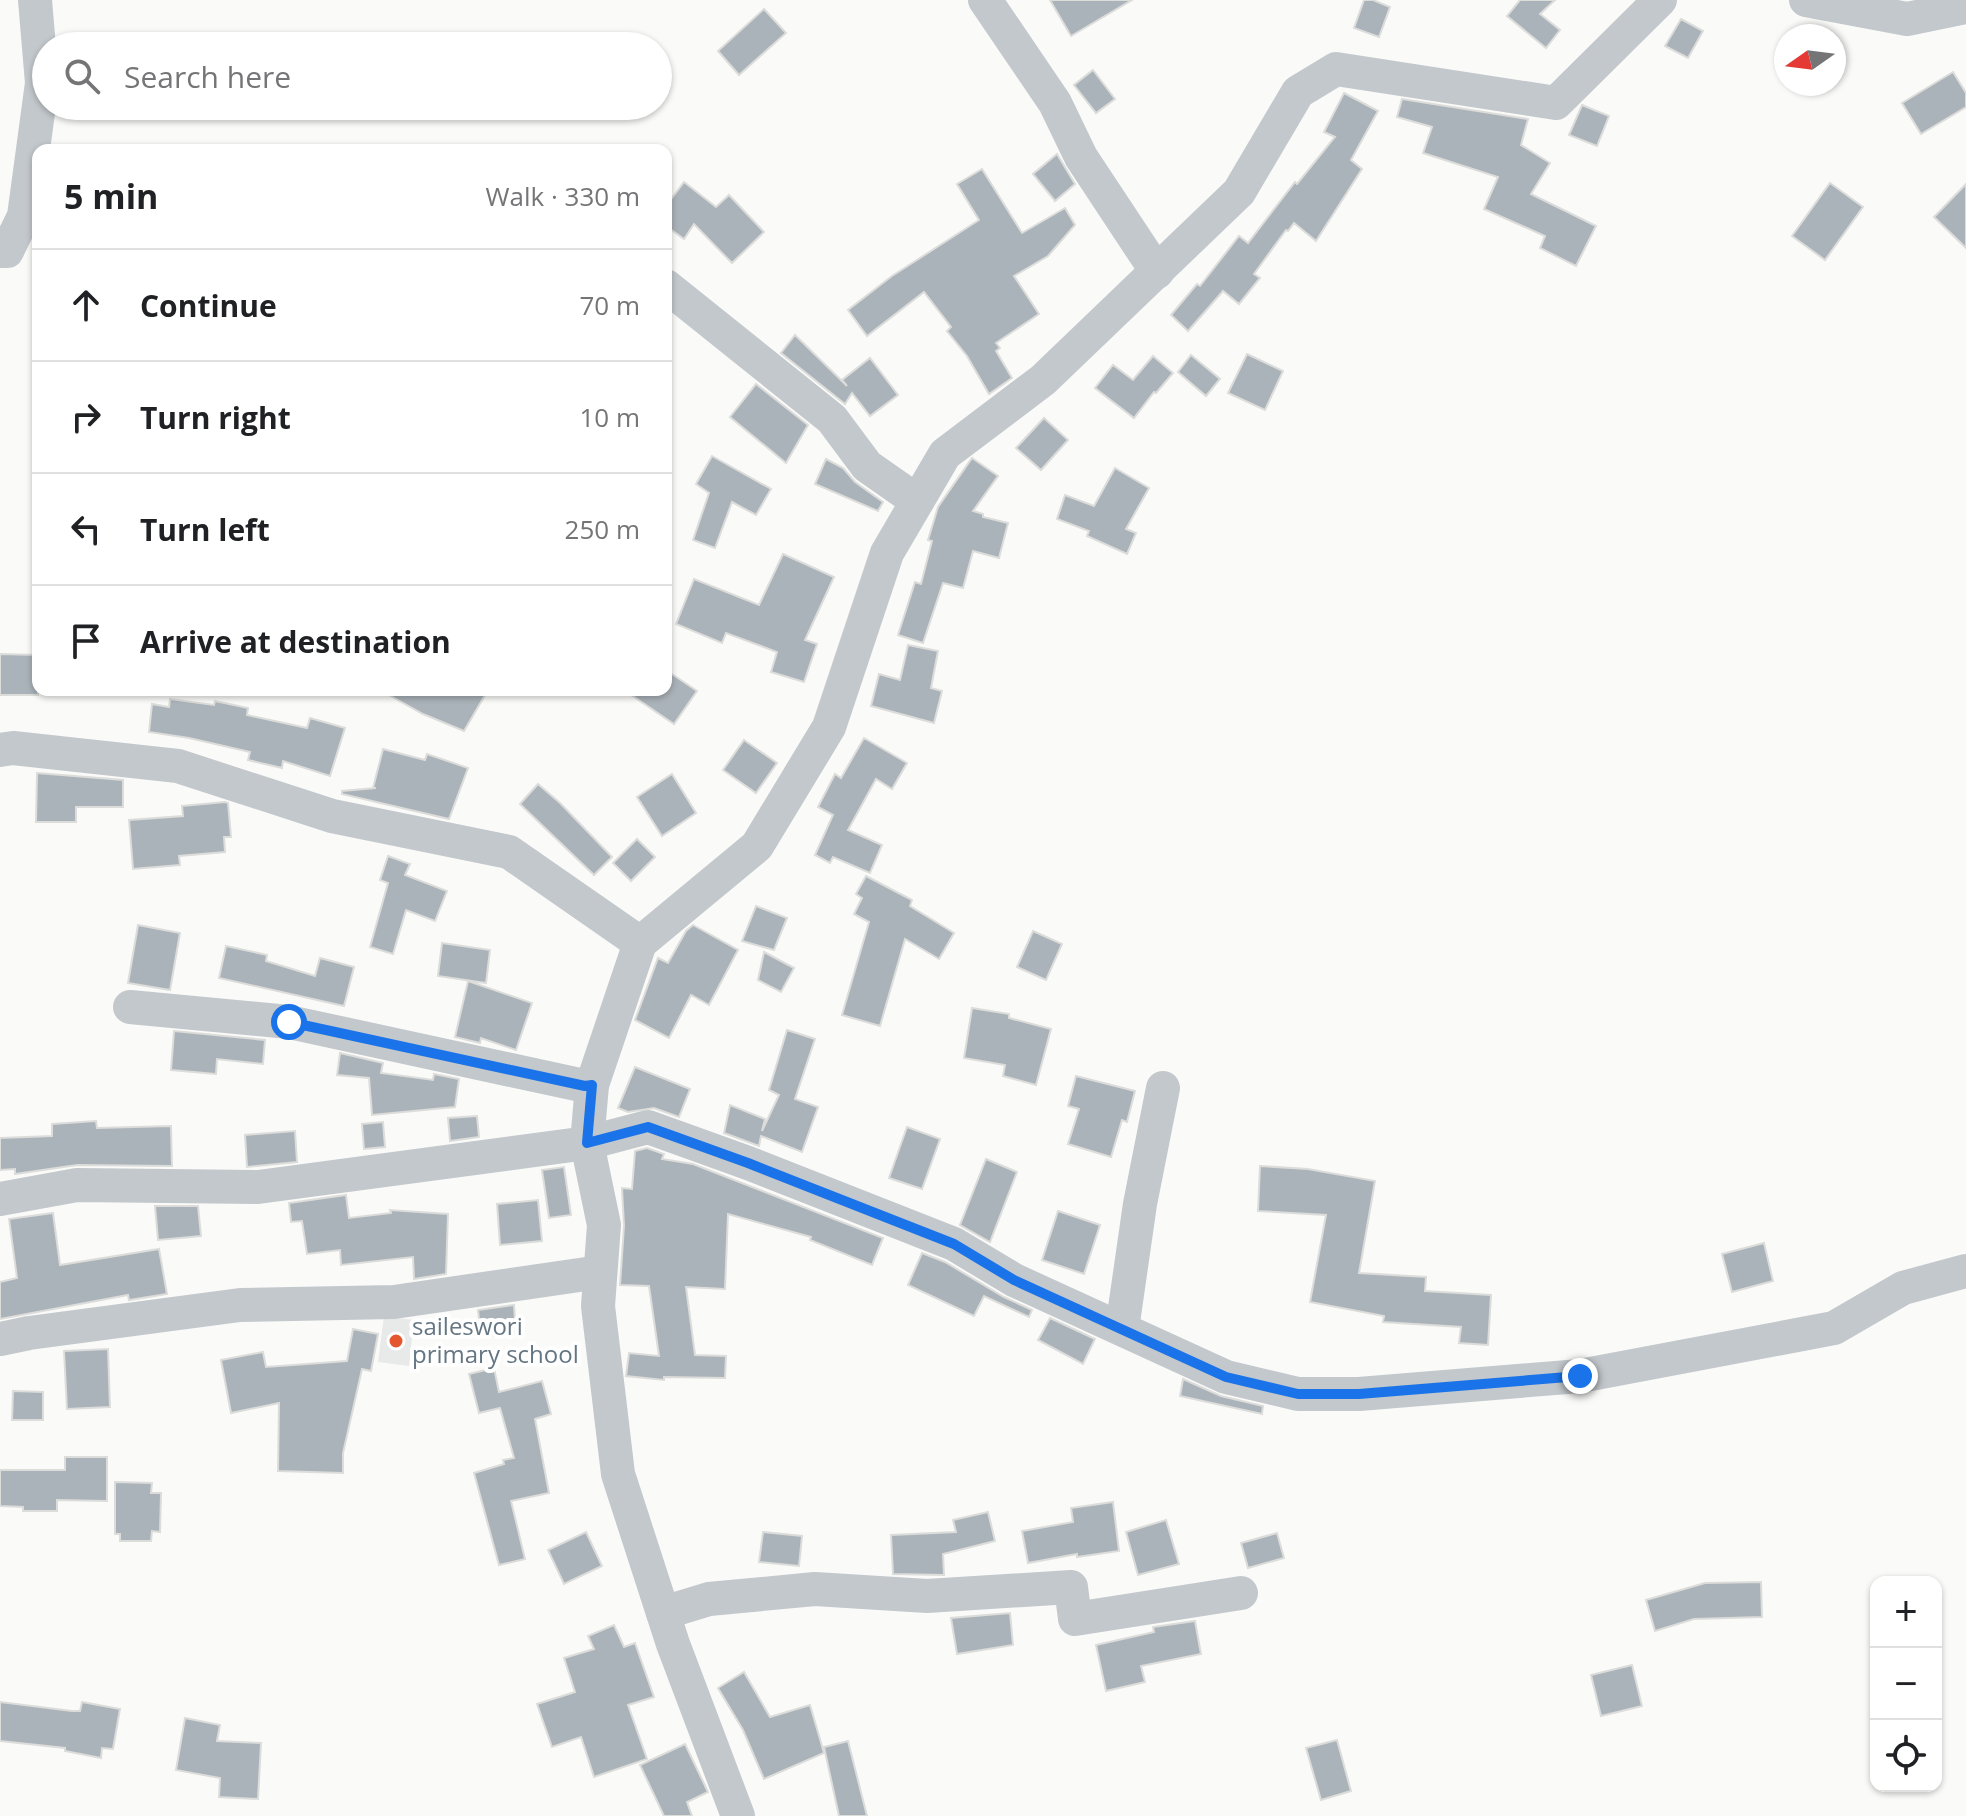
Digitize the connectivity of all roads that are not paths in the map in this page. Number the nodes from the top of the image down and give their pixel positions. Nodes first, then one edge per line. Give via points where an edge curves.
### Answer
1 (35, 0) edge
2 (985, 0) edge
3 (1660, 0) edge
4 (1806, 0) edge
5 (1966, 7) edge
6 (38, 32) edge
7 (37, 120) edge
8 (34, 144) edge
9 (32, 157) edge
10 (0, 251) edge
11 (1157, 272) junction
12 (672, 291) edge
13 (917, 501) junction
14 (0, 750) edge
15 (640, 943) junction
16 (130, 1007) dead end
17 (592, 1085) junction
18 (1163, 1088) dead end
19 (587, 1143) junction
20 (0, 1199) edge
21 (1966, 1271) edge
22 (600, 1272) junction
23 (1122, 1329) junction
24 (0, 1339) edge
25 (1241, 1593) dead end
26 (663, 1613) junction
27 (738, 1816) edge

1 - 6 street
2 - 11 street via 1055,103 1081,157
3 - 11 street via 1556,103 1336,69 1298,92 1239,192
4 - 5 street via 1907,19
7 - 8 street
9 - 10 street via 24,216 7,251
11 - 13 street via 1043,380 945,454
12 - 13 street via 832,419 867,466
13 - 15 street via 887,553 829,727 757,846
14 - 15 street via 178,766 332,816 509,852
15 - 17 street
16 - 17 street via 289,1022
17 - 19 street
18 - 23 street
19 - 20 street via 258,1187 77,1185
19 - 22 street via 604,1225
19 - 23 street via 648,1127 954,1244 1014,1280
21 - 23 street via 1903,1288 1834,1328 1580,1376 1359,1394 1298,1394 1226,1377
22 - 24 street via 394,1302 240,1305
22 - 26 street via 598,1306 618,1474
25 - 26 street via 1075,1619 1071,1587 927,1596 815,1589 709,1599
26 - 27 street

